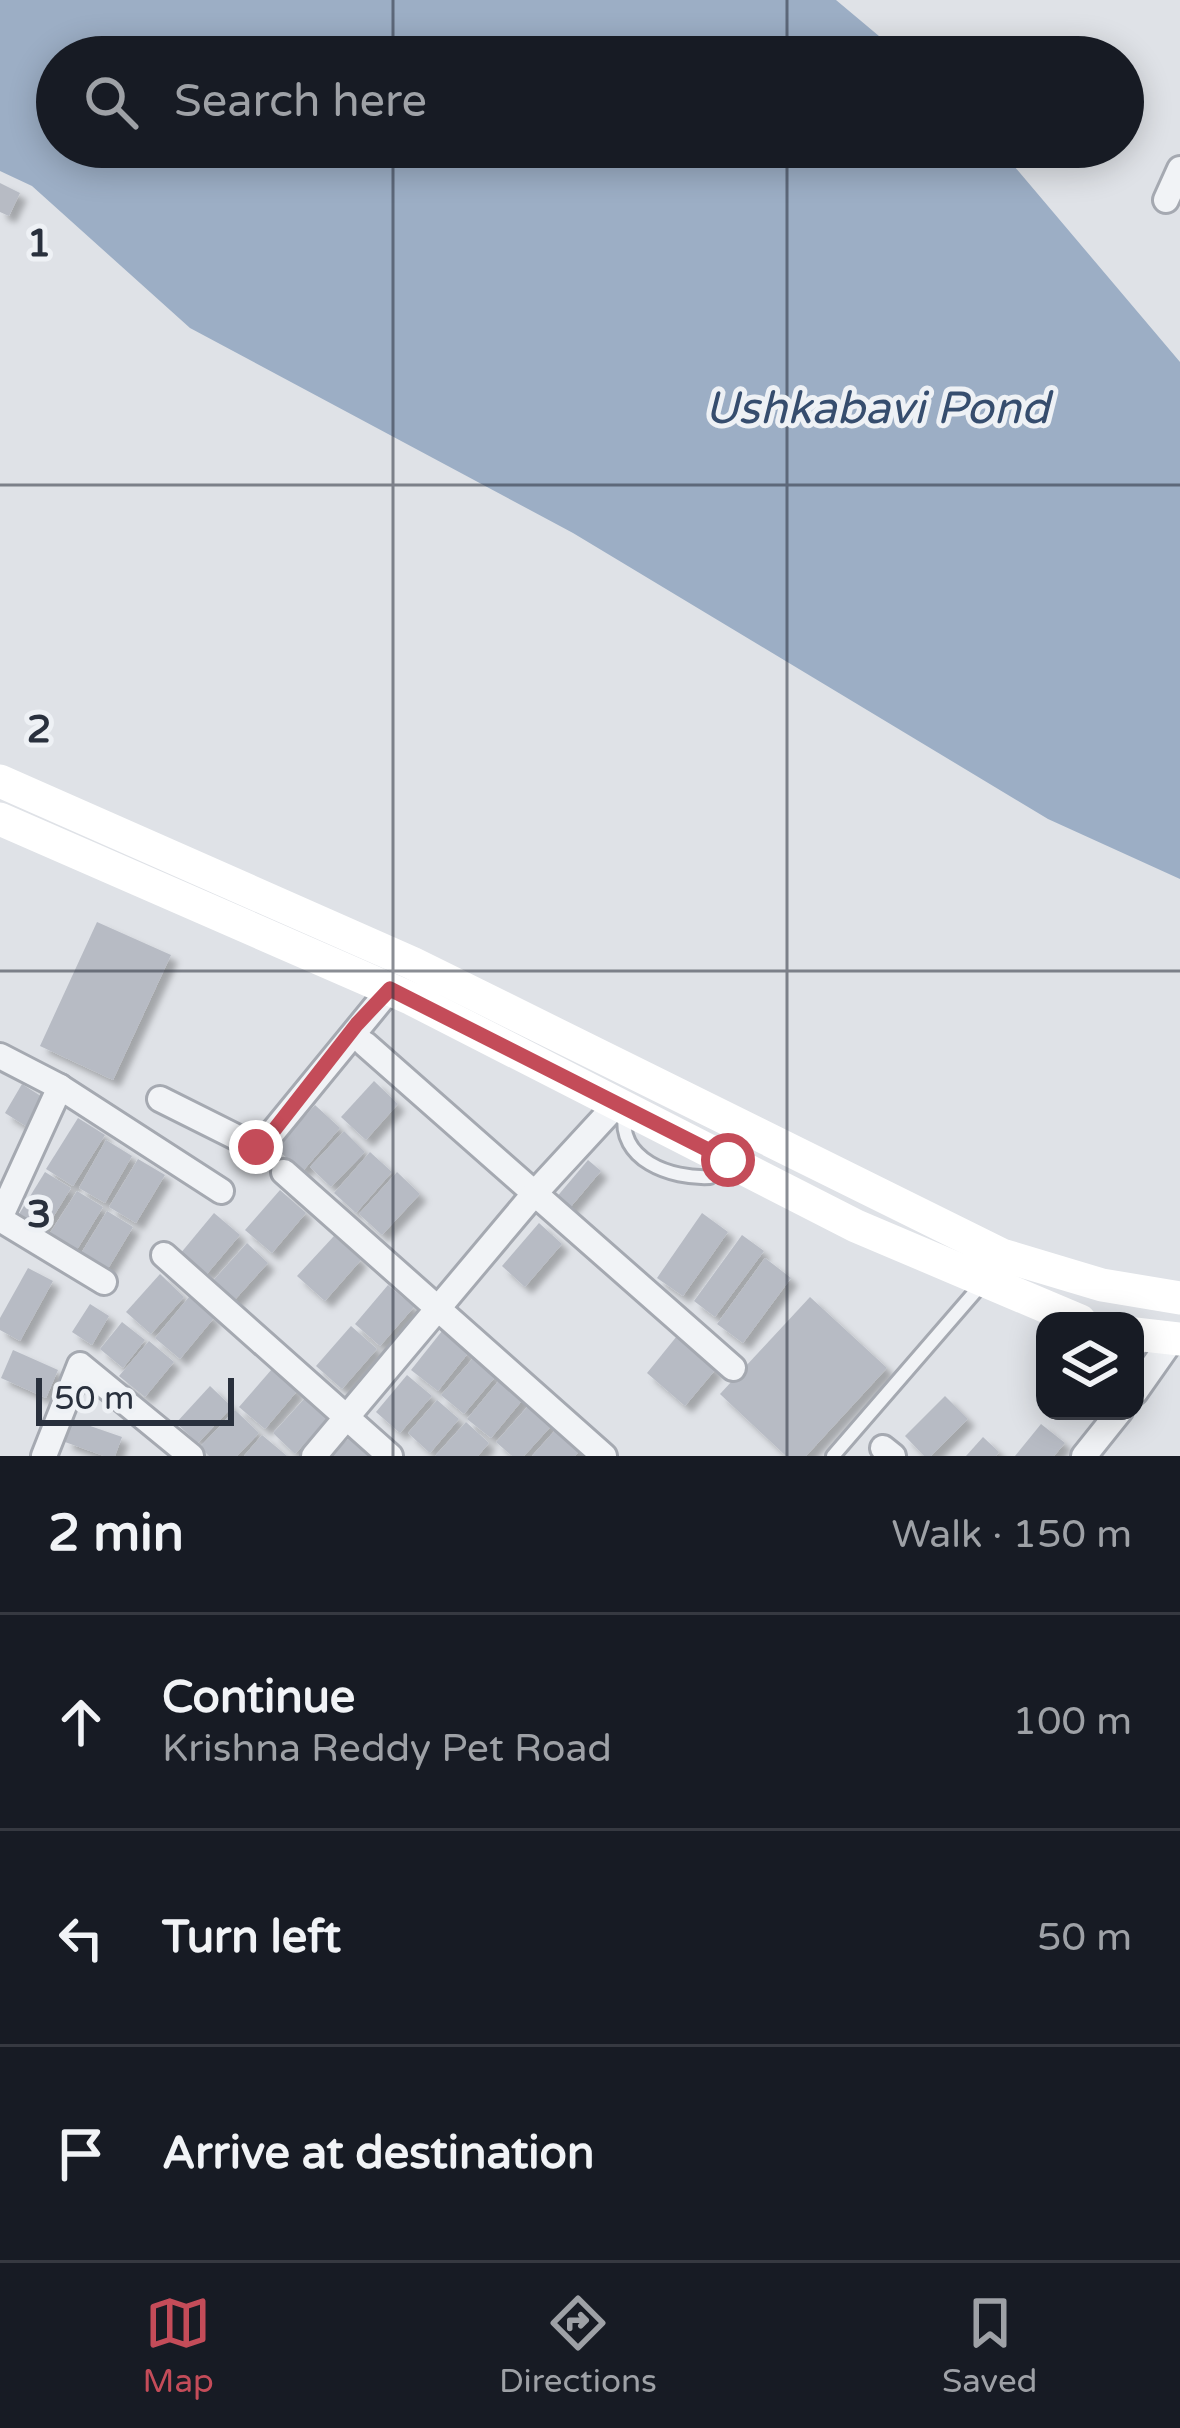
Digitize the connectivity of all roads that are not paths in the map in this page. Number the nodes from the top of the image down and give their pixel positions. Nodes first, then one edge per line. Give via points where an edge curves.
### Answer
1 (1180, 169) edge
2 (1166, 200) dead end
3 (0, 781) edge
4 (0, 819) edge
5 (390, 989) junction
6 (365, 1044) dead end
7 (0, 1056) edge
8 (60, 1087) junction
9 (160, 1100) dead end
10 (621, 1106) junction
11 (284, 1172) dead end
12 (221, 1191) dead end
13 (534, 1194) junction
14 (0, 1218) edge
15 (164, 1255) dead end
16 (986, 1280) junction
17 (104, 1282) dead end
18 (1180, 1298) edge
19 (438, 1309) junction
20 (1059, 1312) edge
21 (1144, 1335) edge
22 (1177, 1339) edge
23 (733, 1368) dead end
24 (1144, 1381) edge
25 (346, 1418) junction
26 (1113, 1420) edge
27 (44, 1456) edge
28 (191, 1456) edge
29 (314, 1456) edge
30 (390, 1456) edge
31 (604, 1456) edge
32 (833, 1456) edge
33 (1084, 1456) edge

1 - 2 street
3 - 18 main road via 412,963 1002,1255
4 - 5 main road
5 - 9 street via 256,1147
5 - 10 main road
6 - 13 street
7 - 8 street
8 - 12 street
8 - 14 street
10 - 13 street
10 - 16 main road via 856,1226
11 - 19 street
13 - 19 street
13 - 23 street
14 - 17 street
15 - 25 street
16 - 20 main road
16 - 32 lane
19 - 25 street
19 - 31 street
21 - 22 main road
22 - 24 street
25 - 29 street
25 - 30 street
26 - 33 street
27 - 28 street via 80,1365

